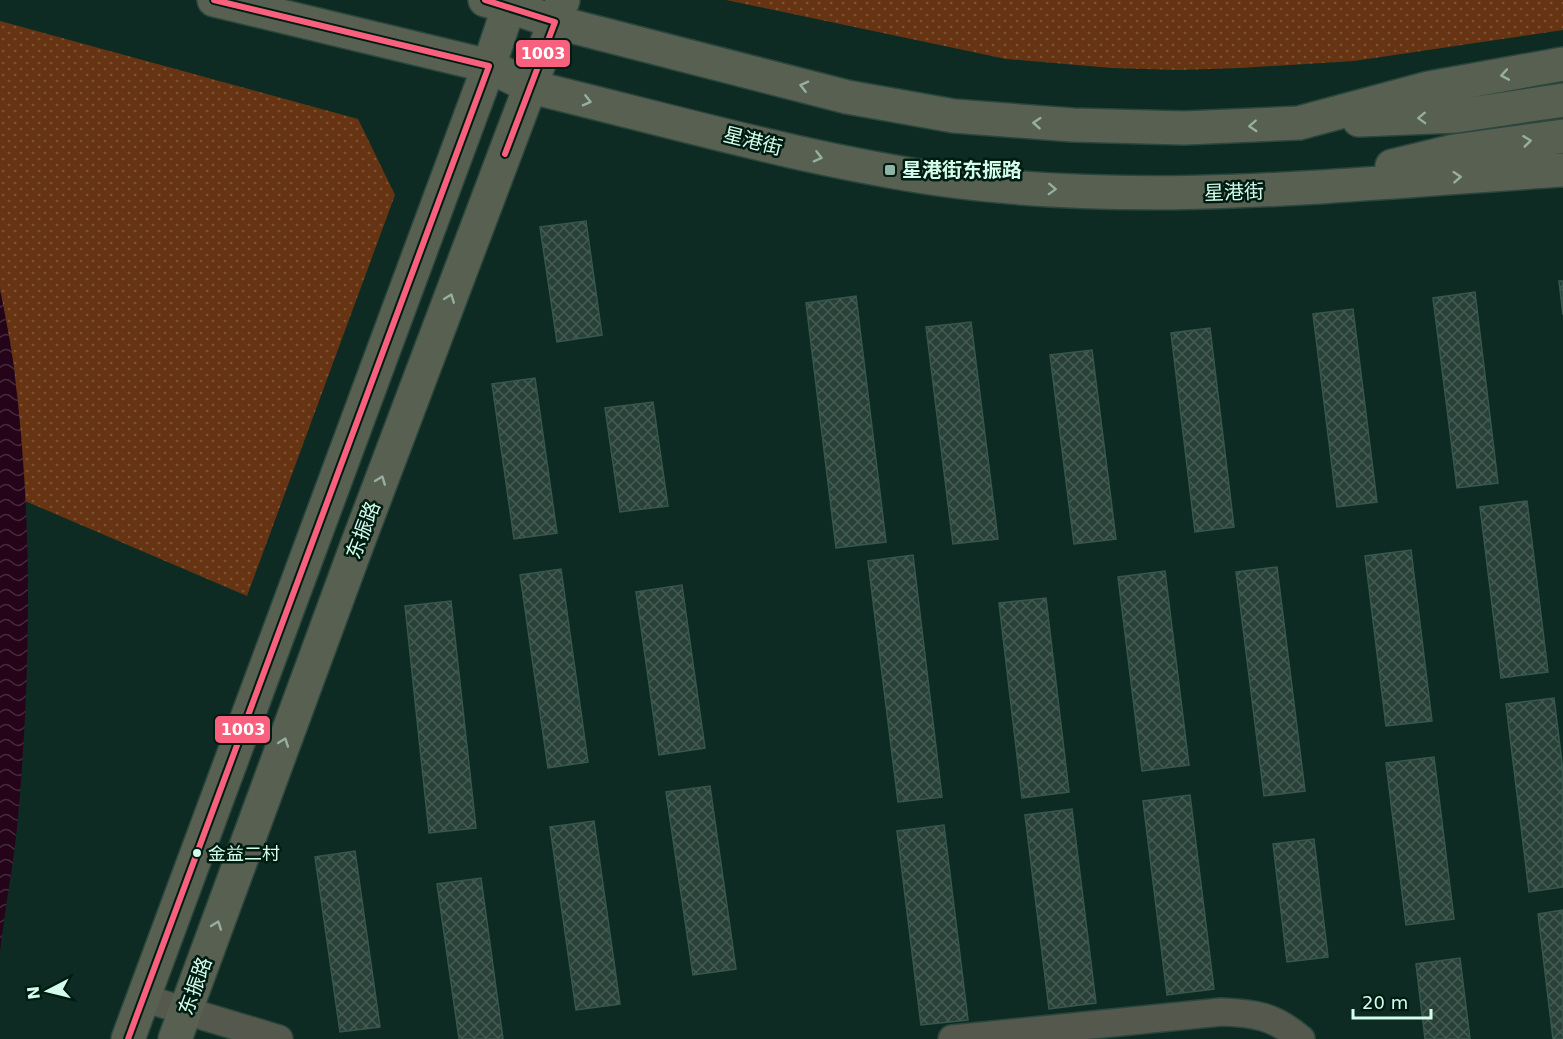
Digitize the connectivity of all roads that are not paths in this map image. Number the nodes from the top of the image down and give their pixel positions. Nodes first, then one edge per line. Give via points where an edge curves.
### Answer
1 (214, 0) edge
2 (502, 2) edge
3 (559, 11) edge
4 (1563, 64) edge
5 (489, 66) junction
6 (531, 87) junction
7 (1563, 100) edge
8 (1299, 123) junction
9 (1563, 136) edge
10 (1563, 170) edge
11 (1306, 188) junction
12 (143, 998) junction
13 (180, 1025) edge
14 (128, 1039) edge
15 (279, 1039) edge
16 (952, 1039) edge
17 (1301, 1039) edge

1 - 5 main road, 星港街
2 - 3 main road
2 - 5 main road
3 - 6 main road, 东振路
8 -> 3 main road via 1184,128 954,116 847,97
4 -> 8 main road via 1429,88
5 - 6 main road, 星港街
5 - 12 main road
6 -> 11 main road, 星港街 via 830,160 946,180 1031,188 1199,193
13 -> 6 main road, 东振路
7 -> 8 main road via 1457,116
11 -> 9 main road, 星港街 via 1454,151
11 -> 10 main road, 星港街
12 - 13 street
12 - 14 main road
13 - 15 street
16 - 17 street via 1221,1012 1252,1013 1278,1022

